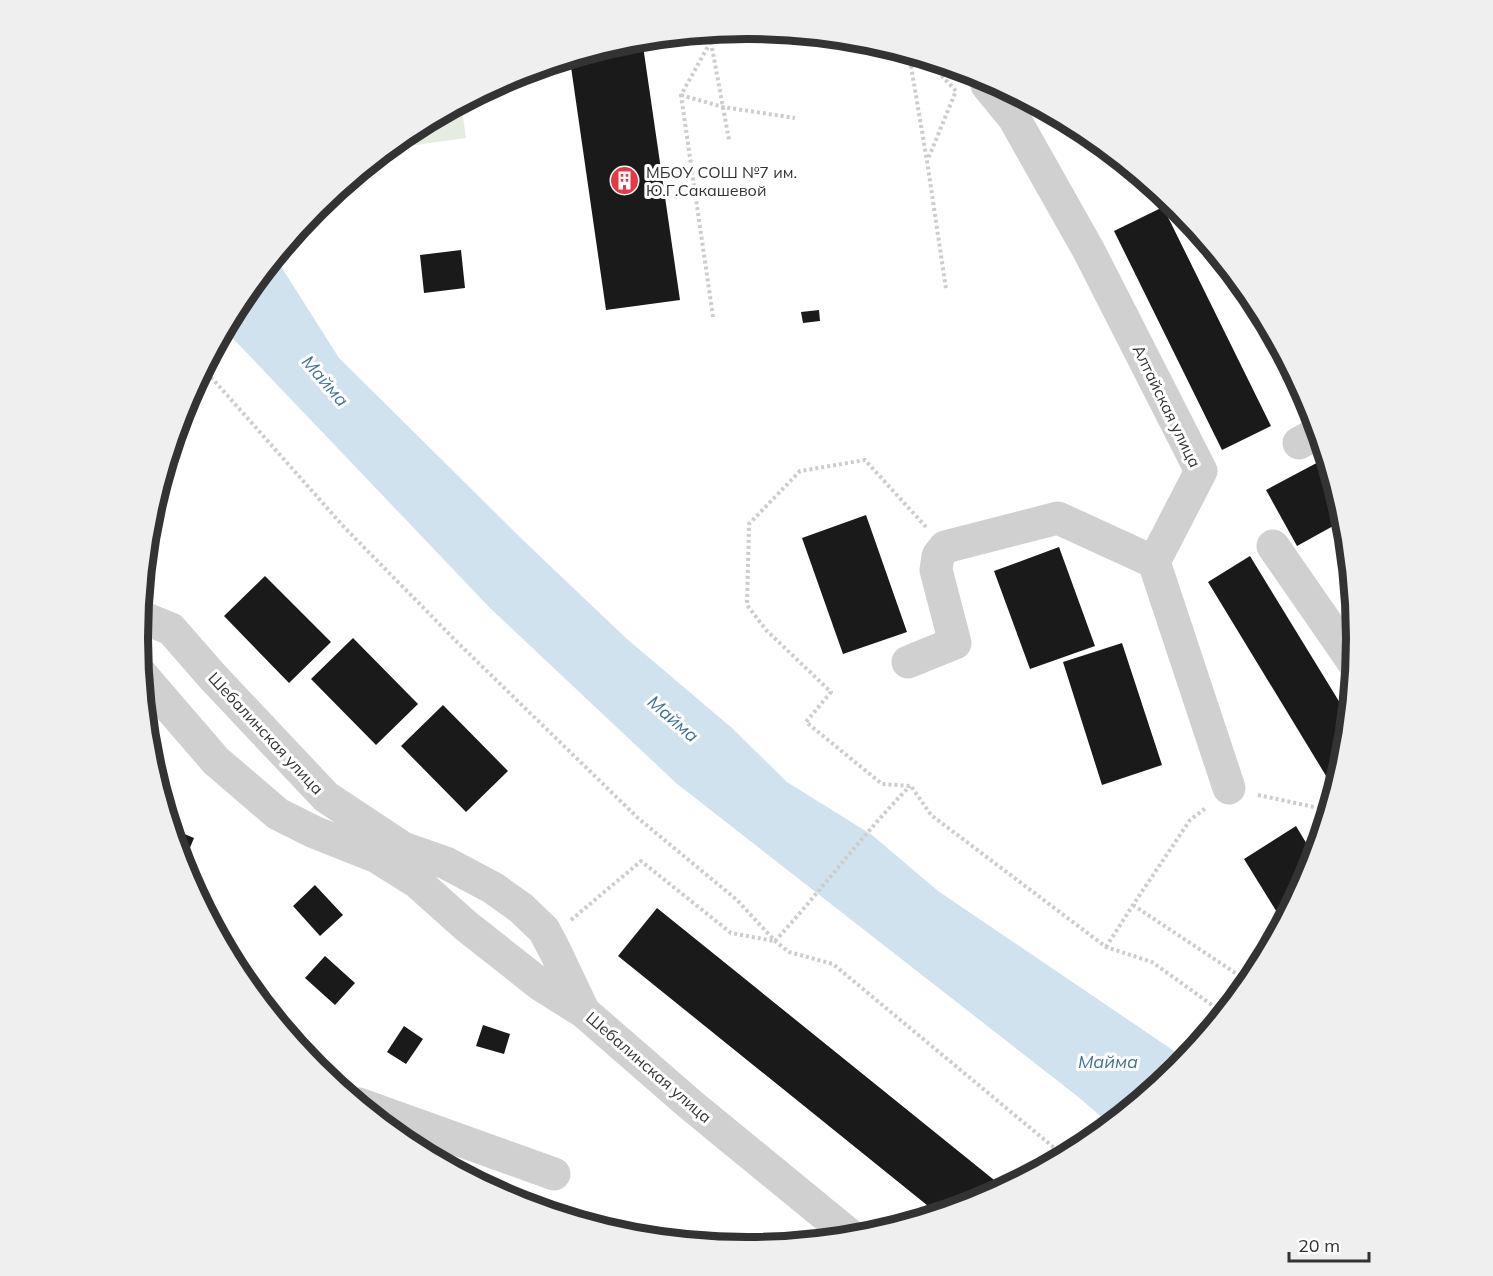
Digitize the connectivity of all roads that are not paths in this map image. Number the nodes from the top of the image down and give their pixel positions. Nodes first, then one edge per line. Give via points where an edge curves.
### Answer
1 (994, 93) edge
2 (1273, 546) dead end
3 (1154, 562) junction
4 (148, 620) edge
5 (1345, 651) edge
6 (908, 662) dead end
7 (150, 684) edge
8 (1229, 788) road end
9 (584, 1012) junction
10 (380, 1112) edge
11 (554, 1174) dead end
12 (842, 1229) edge

1 - 3 street, Алтайская улица via 1014,117 1089,250 1201,471
2 - 5 street
3 - 6 street via 1058,518 945,547 938,556 936,570 955,643
3 - 8 street
4 - 9 street, Шебалинская улица via 171,629 326,797 403,848 446,863 521,908 544,930
7 - 9 street via 216,760 278,814 377,857 417,882 541,985
9 - 12 street, Шебалинская улица
10 - 11 street

